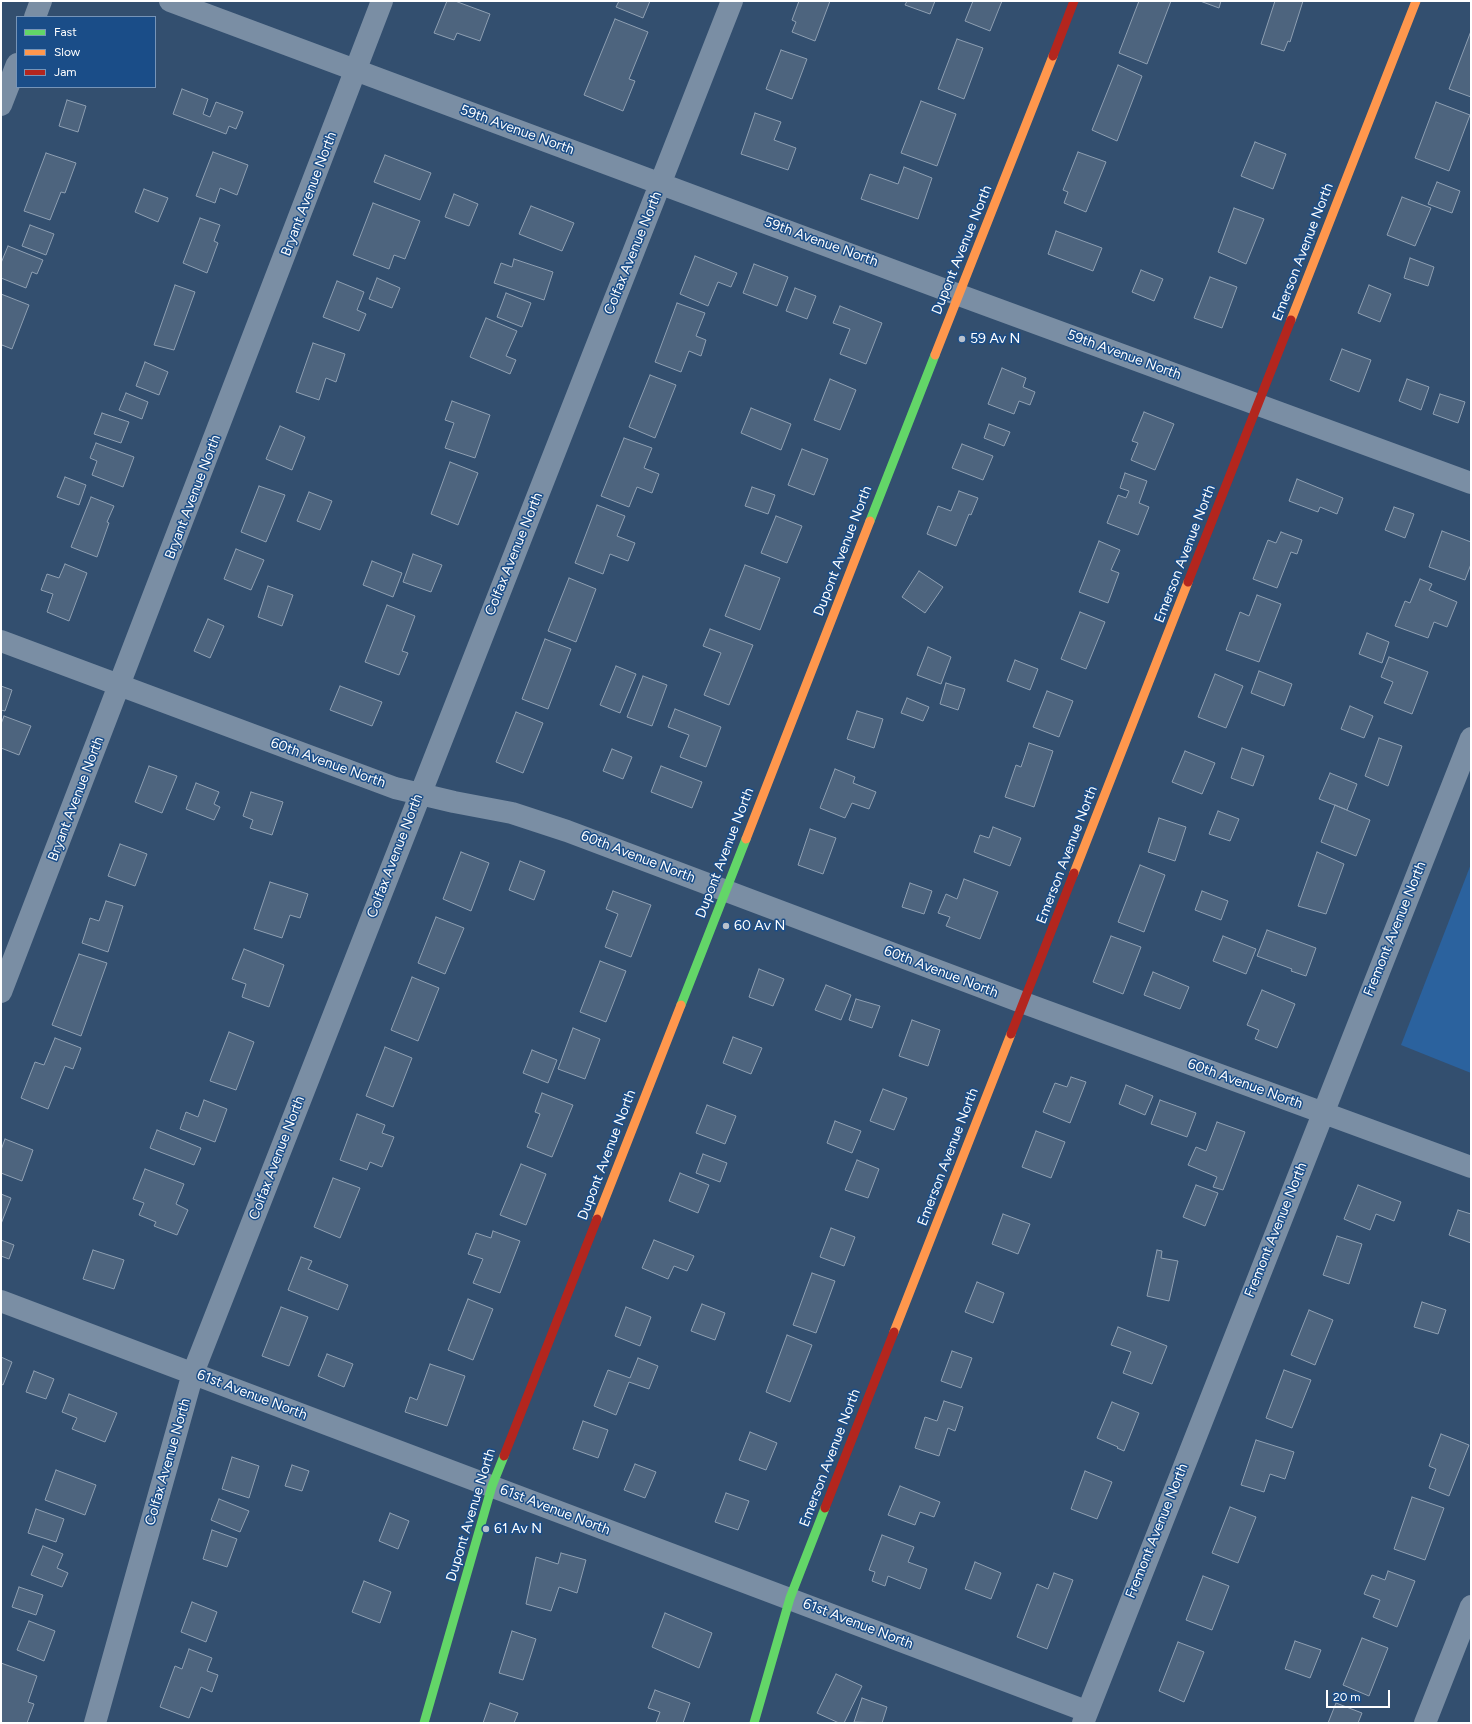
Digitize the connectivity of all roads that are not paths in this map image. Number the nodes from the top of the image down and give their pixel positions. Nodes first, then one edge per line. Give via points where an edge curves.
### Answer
1 (41, 1) edge
2 (170, 1) edge
3 (382, 1) edge
4 (732, 1) edge
5 (1074, 1) edge
6 (1416, 1) edge
7 (35, 16) edge
8 (16, 67) edge
9 (356, 71) junction
10 (1, 105) edge
11 (661, 183) junction
12 (959, 295) junction
13 (1259, 404) junction
14 (1471, 483) edge
15 (1, 641) edge
16 (120, 686) junction
17 (1471, 738) edge
18 (419, 794) junction
19 (726, 890) junction
20 (1, 992) edge
21 (1024, 1003) junction
22 (1323, 1112) junction
23 (1471, 1167) edge
24 (1, 1301) edge
25 (194, 1373) junction
26 (492, 1486) junction
27 (790, 1598) junction
28 (1471, 1606) edge
29 (1084, 1717) edge
30 (95, 1723) edge
31 (424, 1723) edge
32 (754, 1723) edge
33 (1425, 1723) edge

1 - 7 street
2 - 9 street, 59th Avenue North
3 - 9 street, Bryant Avenue North
4 - 11 street, Colfax Avenue North
5 - 12 street, Dupont Avenue North
6 - 13 street, Emerson Avenue North
8 - 10 street
9 - 11 street, 59th Avenue North
9 - 16 street, Bryant Avenue North
11 - 12 street, 59th Avenue North
11 - 18 street, Colfax Avenue North
12 - 13 street, 59th Avenue North
12 - 19 street, Dupont Avenue North
13 - 14 street, 59th Avenue North
13 - 21 street, Emerson Avenue North
15 - 16 street, 60th Avenue North
16 - 18 street, 60th Avenue North via 387,785
16 - 20 street, Bryant Avenue North
17 - 22 street, Fremont Avenue North
18 - 19 street, 60th Avenue North via 512,813
18 - 25 street, Colfax Avenue North
19 - 21 street, 60th Avenue North
19 - 26 street, Dupont Avenue North
21 - 22 street, 60th Avenue North
21 - 27 street, Emerson Avenue North
22 - 23 street, 60th Avenue North
22 - 29 street, Fremont Avenue North
24 - 25 street, 61st Avenue North
25 - 26 street, 61st Avenue North
25 - 30 street, Colfax Avenue North
26 - 27 street, 61st Avenue North
26 - 31 street, Dupont Avenue North
27 - 29 street, 61st Avenue North
27 - 32 street, Emerson Avenue North
28 - 33 street

